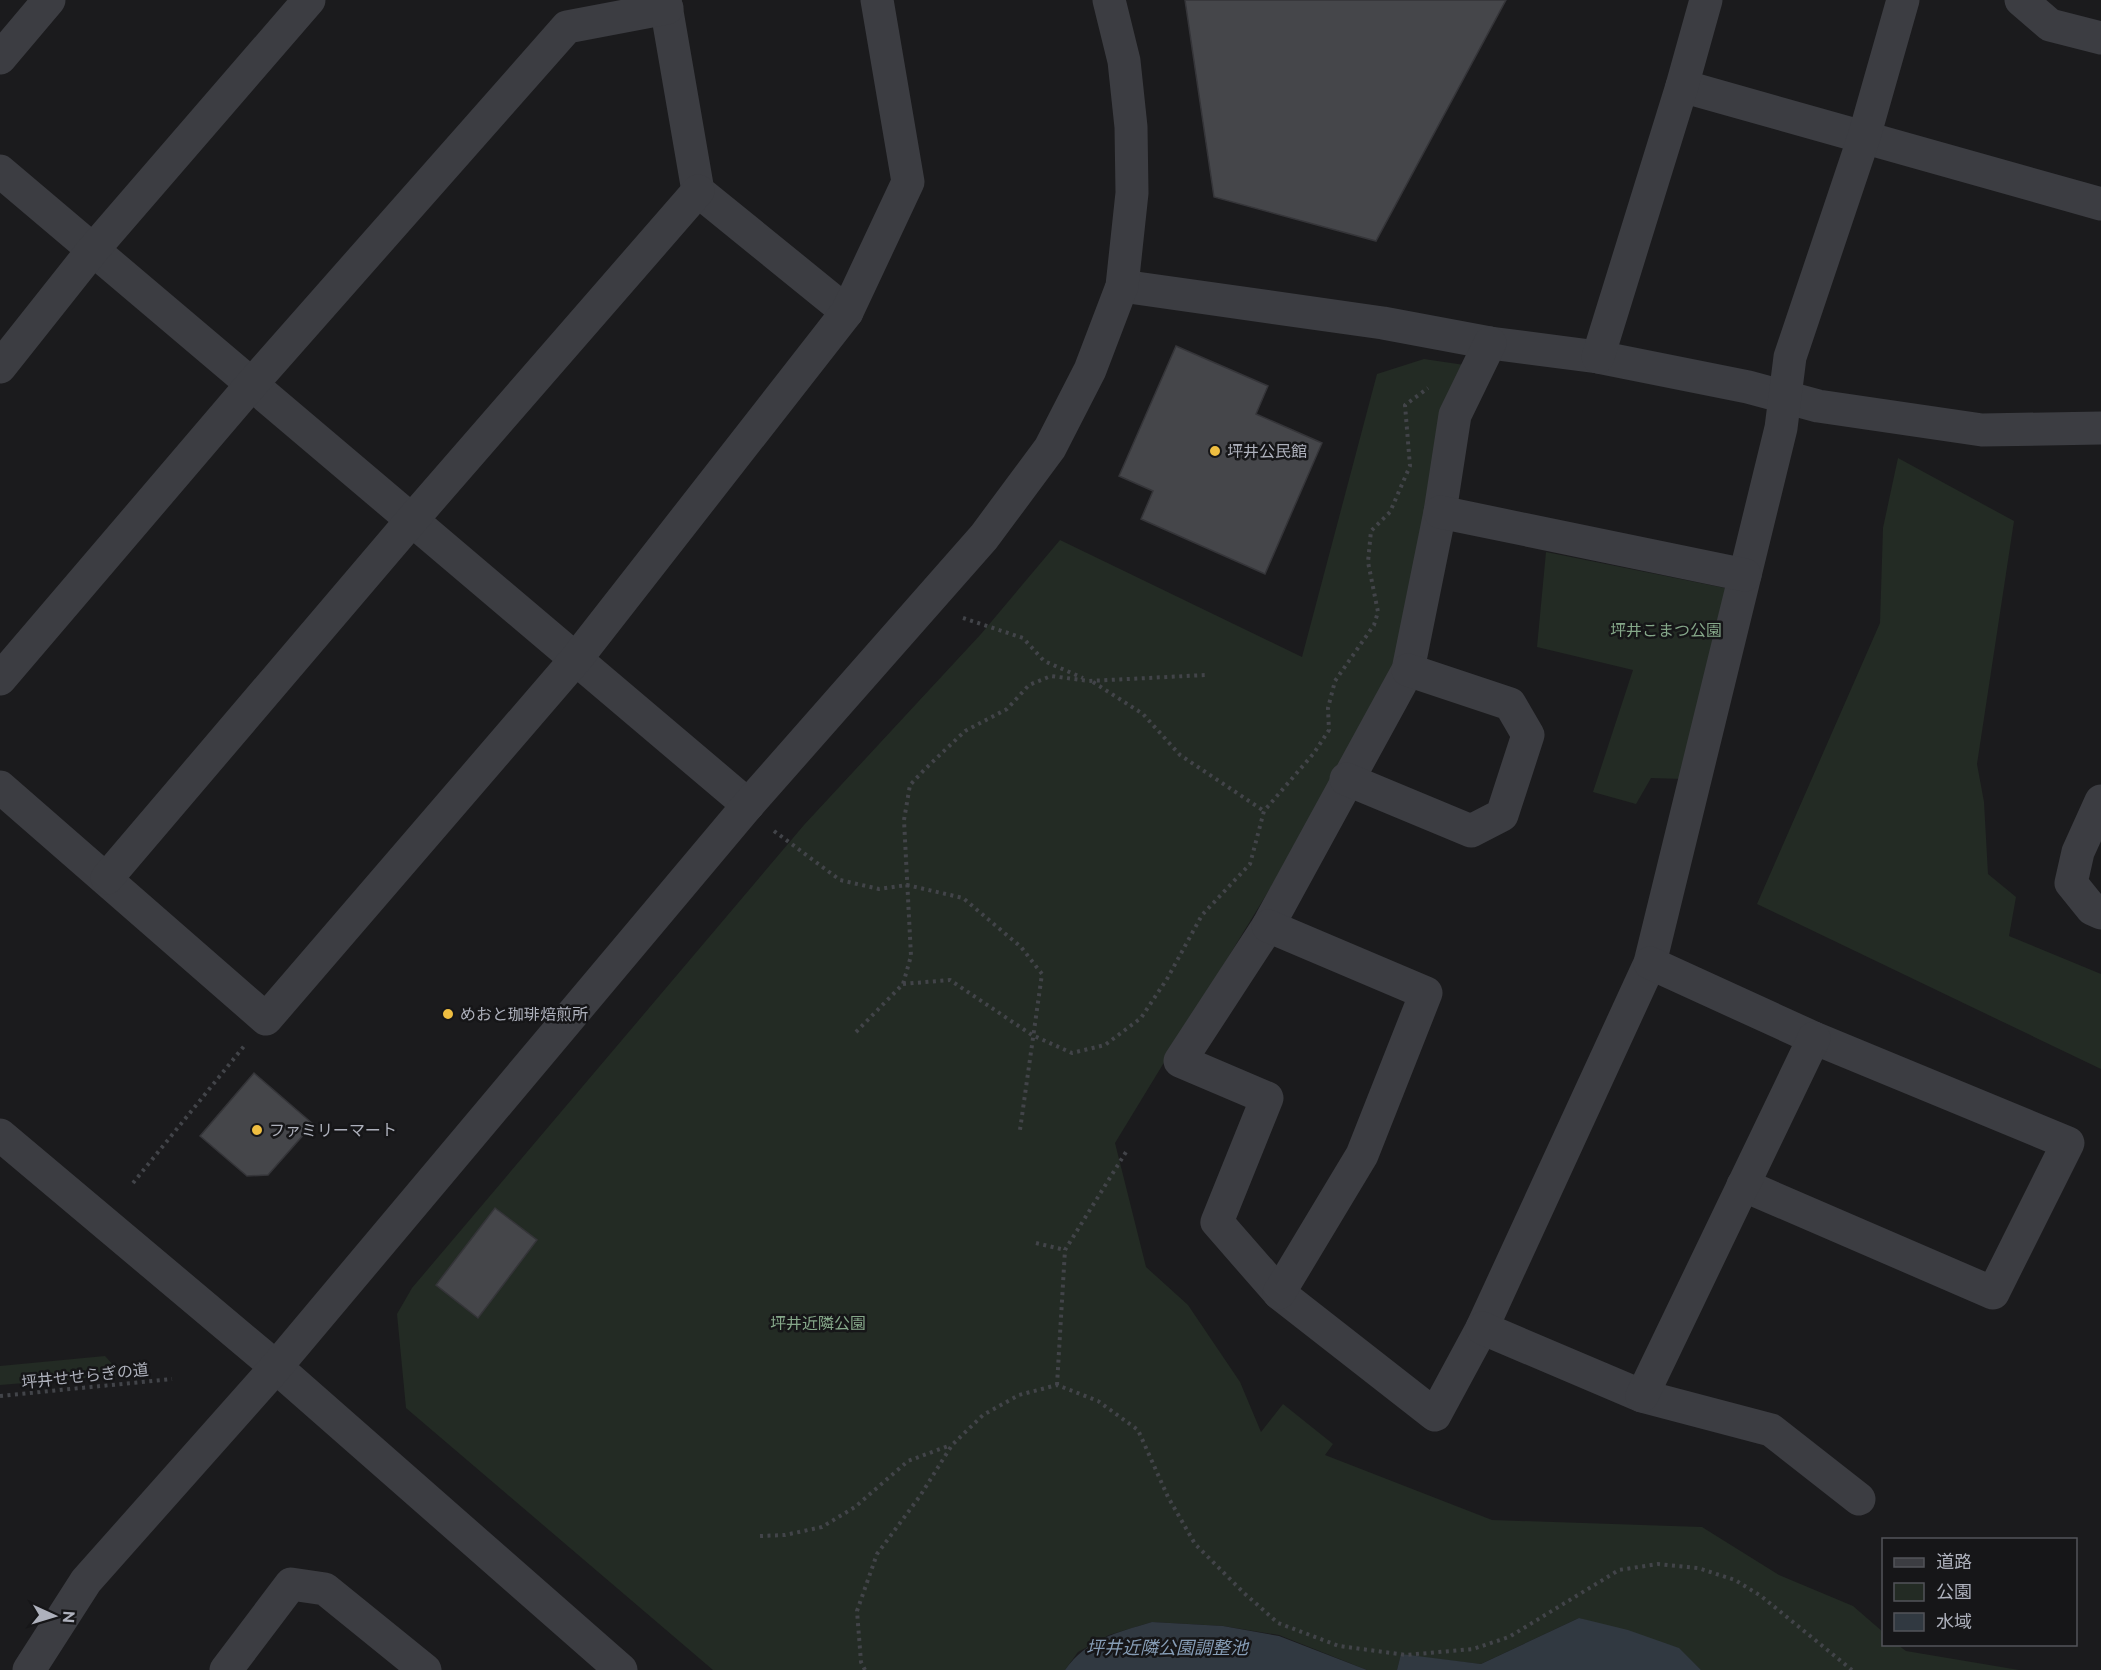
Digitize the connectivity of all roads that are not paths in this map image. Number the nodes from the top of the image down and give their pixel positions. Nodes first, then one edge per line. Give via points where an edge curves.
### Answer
1 (49, 0) edge
2 (309, 0) edge
3 (877, 0) edge
4 (1110, 0) edge
5 (1706, 0) edge
6 (1903, 0) edge
7 (2021, 0) edge
8 (666, 4) edge
9 (2101, 38) edge
10 (0, 58) edge
11 (1682, 86) junction
12 (1864, 136) junction
13 (0, 171) edge
14 (699, 191) junction
15 (2101, 204) edge
16 (92, 251) junction
17 (1122, 286) junction
18 (847, 312) junction
19 (1490, 343) junction
20 (1598, 357) junction
21 (0, 367) edge
22 (250, 385) junction
23 (1785, 397) junction
24 (2101, 428) edge
25 (1440, 512) junction
26 (411, 521) junction
27 (1745, 575) junction
28 (576, 659) junction
29 (1408, 670) junction
30 (0, 679) edge
31 (1346, 779) junction
32 (0, 787) edge
33 (2101, 801) edge
34 (748, 805) junction
35 (107, 878) junction
36 (2101, 913) edge
37 (1268, 926) junction
38 (1650, 963) junction
39 (1814, 1038) junction
40 (0, 1135) edge
41 (1743, 1185) junction
42 (1279, 1293) junction
43 (1482, 1328) junction
44 (276, 1367) junction
45 (1642, 1396) junction
46 (1859, 1499) dead end
47 (29, 1670) edge
48 (226, 1670) edge
49 (425, 1670) edge
50 (621, 1670) edge

1 - 10 street
2 - 16 street
3 - 18 street via 908,182
4 - 17 street via 1124,61 1131,127 1131,193
5 - 11 street
6 - 12 street
7 - 9 street via 2050,25
8 - 14 street
8 - 22 street via 567,27
11 - 12 street
11 - 20 street
12 - 15 street
12 - 23 street via 1790,357
13 - 16 street
14 - 18 street
14 - 26 street
16 - 21 street
16 - 22 street
17 - 19 street
17 - 34 street via 1090,370 1050,448 984,537
18 - 28 street
19 - 20 street
19 - 25 street via 1455,415
20 - 23 street
22 - 26 street
22 - 30 street
23 - 24 street via 1818,406 1982,430
23 - 27 street via 1782,428
25 - 27 street
25 - 29 street
26 - 28 street
26 - 35 street
27 - 38 street
28 - 34 street
28 - 35 street via 266,1019
29 - 31 street
29 - 31 street via 1510,704 1528,735 1502,815 1471,831
31 - 37 street
32 - 35 street
33 - 36 street via 2078,852 2071,883 2092,909
34 - 44 street
37 - 42 street via 1180,1061 1267,1098 1217,1222
37 - 42 street via 1426,993 1362,1155
38 - 39 street
38 - 43 street
39 - 41 street
39 - 41 street via 2068,1143 1993,1293
40 - 44 street
41 - 45 street
42 - 43 street via 1435,1415
43 - 45 street
44 - 47 street via 86,1581
44 - 50 street
45 - 46 street via 1771,1430
48 - 49 street via 291,1584 325,1589

